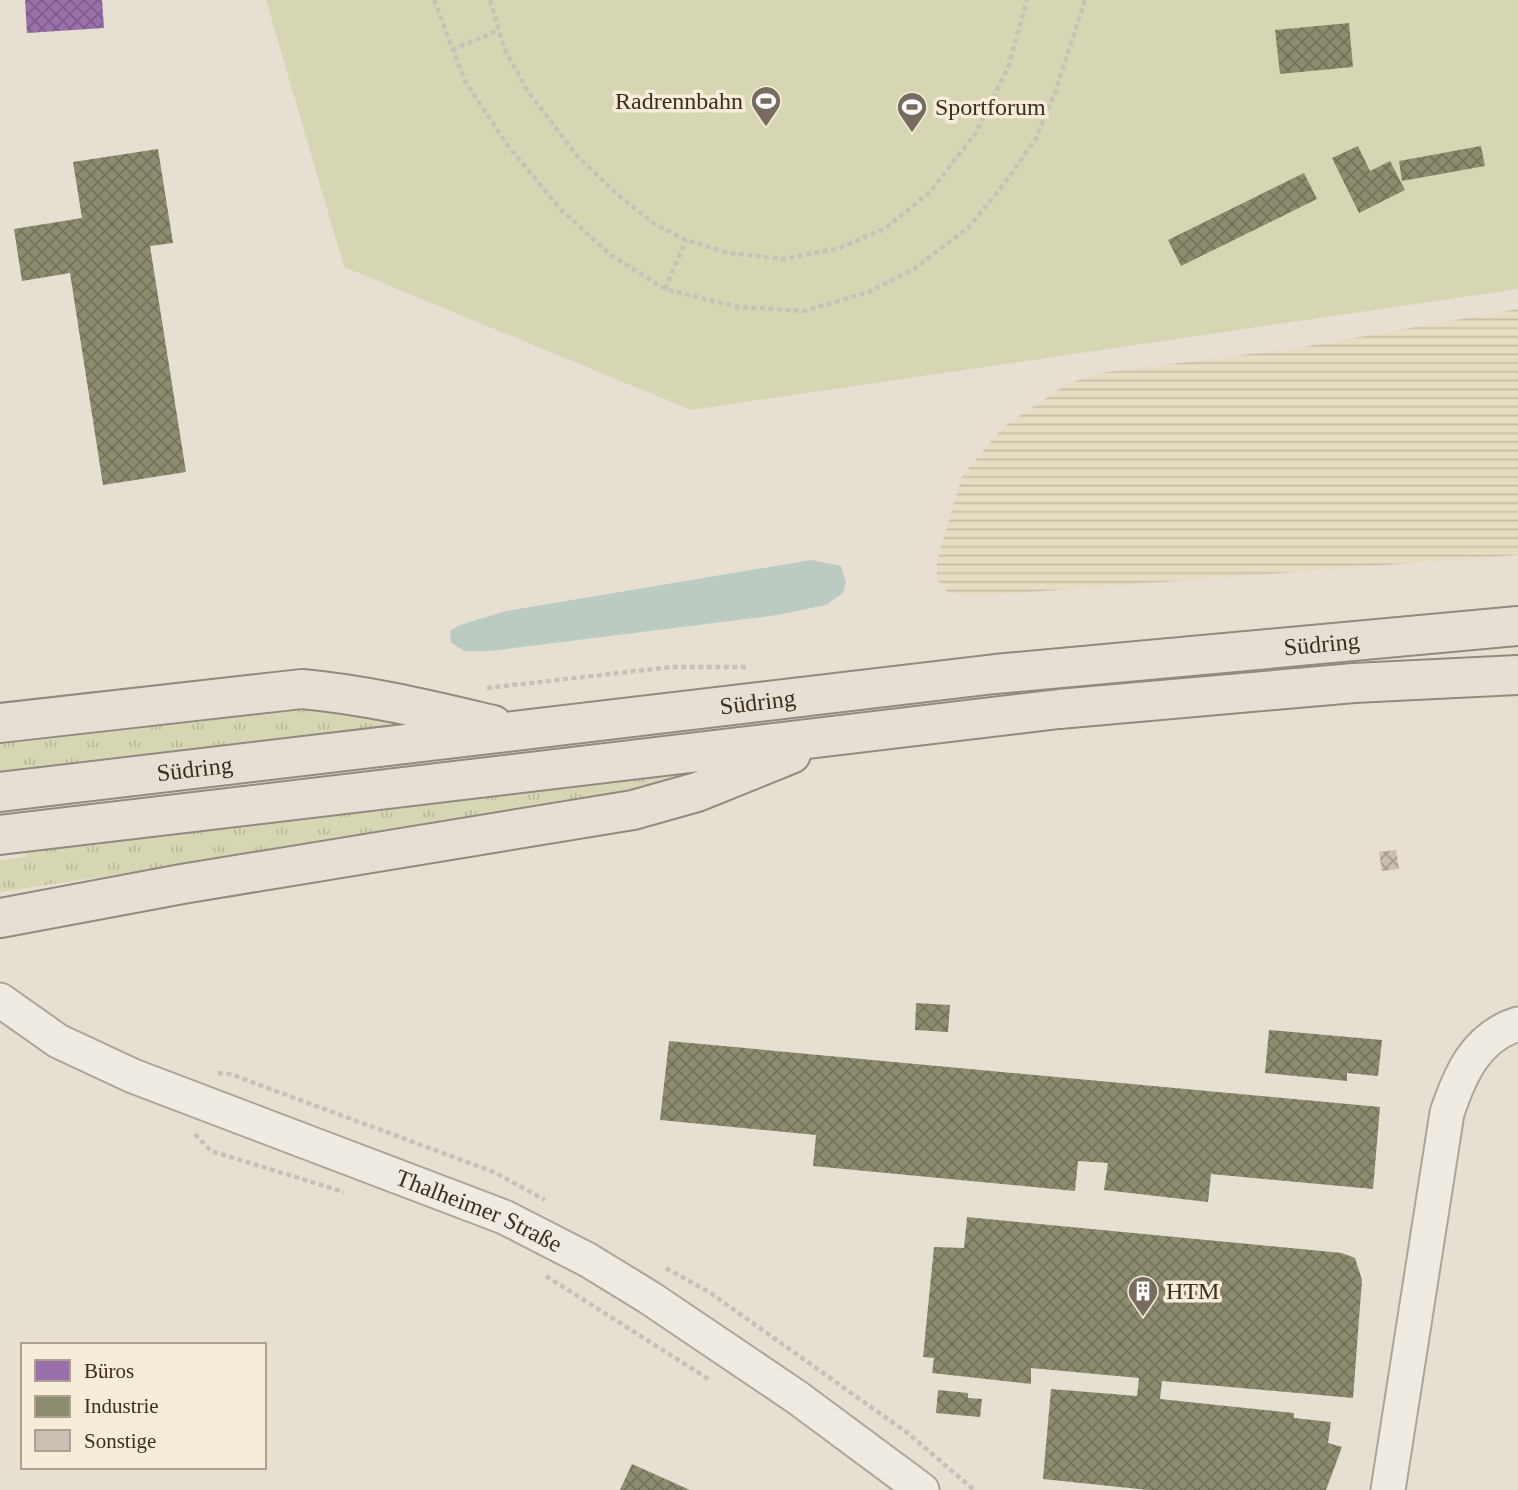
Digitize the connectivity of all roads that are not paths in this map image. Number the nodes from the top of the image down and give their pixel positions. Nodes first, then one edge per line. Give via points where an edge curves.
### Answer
1 (1518, 626) edge
2 (1518, 675) edge
3 (0, 723) edge
4 (519, 731) junction
5 (838, 735) junction
6 (0, 792) edge
7 (0, 835) edge
8 (0, 918) edge
9 (0, 1000) edge
10 (1518, 1024) edge
11 (922, 1490) edge
12 (1388, 1490) edge

1 - 4 main road, Südring via 1113,662
2 - 5 main road, Südring via 1275,689
3 - 4 main road via 302,689 351,693
4 - 6 main road, Südring
5 - 7 main road, Südring
5 - 8 main road via 697,792 633,810
9 - 11 street, Thalheimer Straße via 58,1041 133,1076 504,1217 588,1260 798,1398
10 - 12 street via 1483,1043 1468,1061 1447,1113

